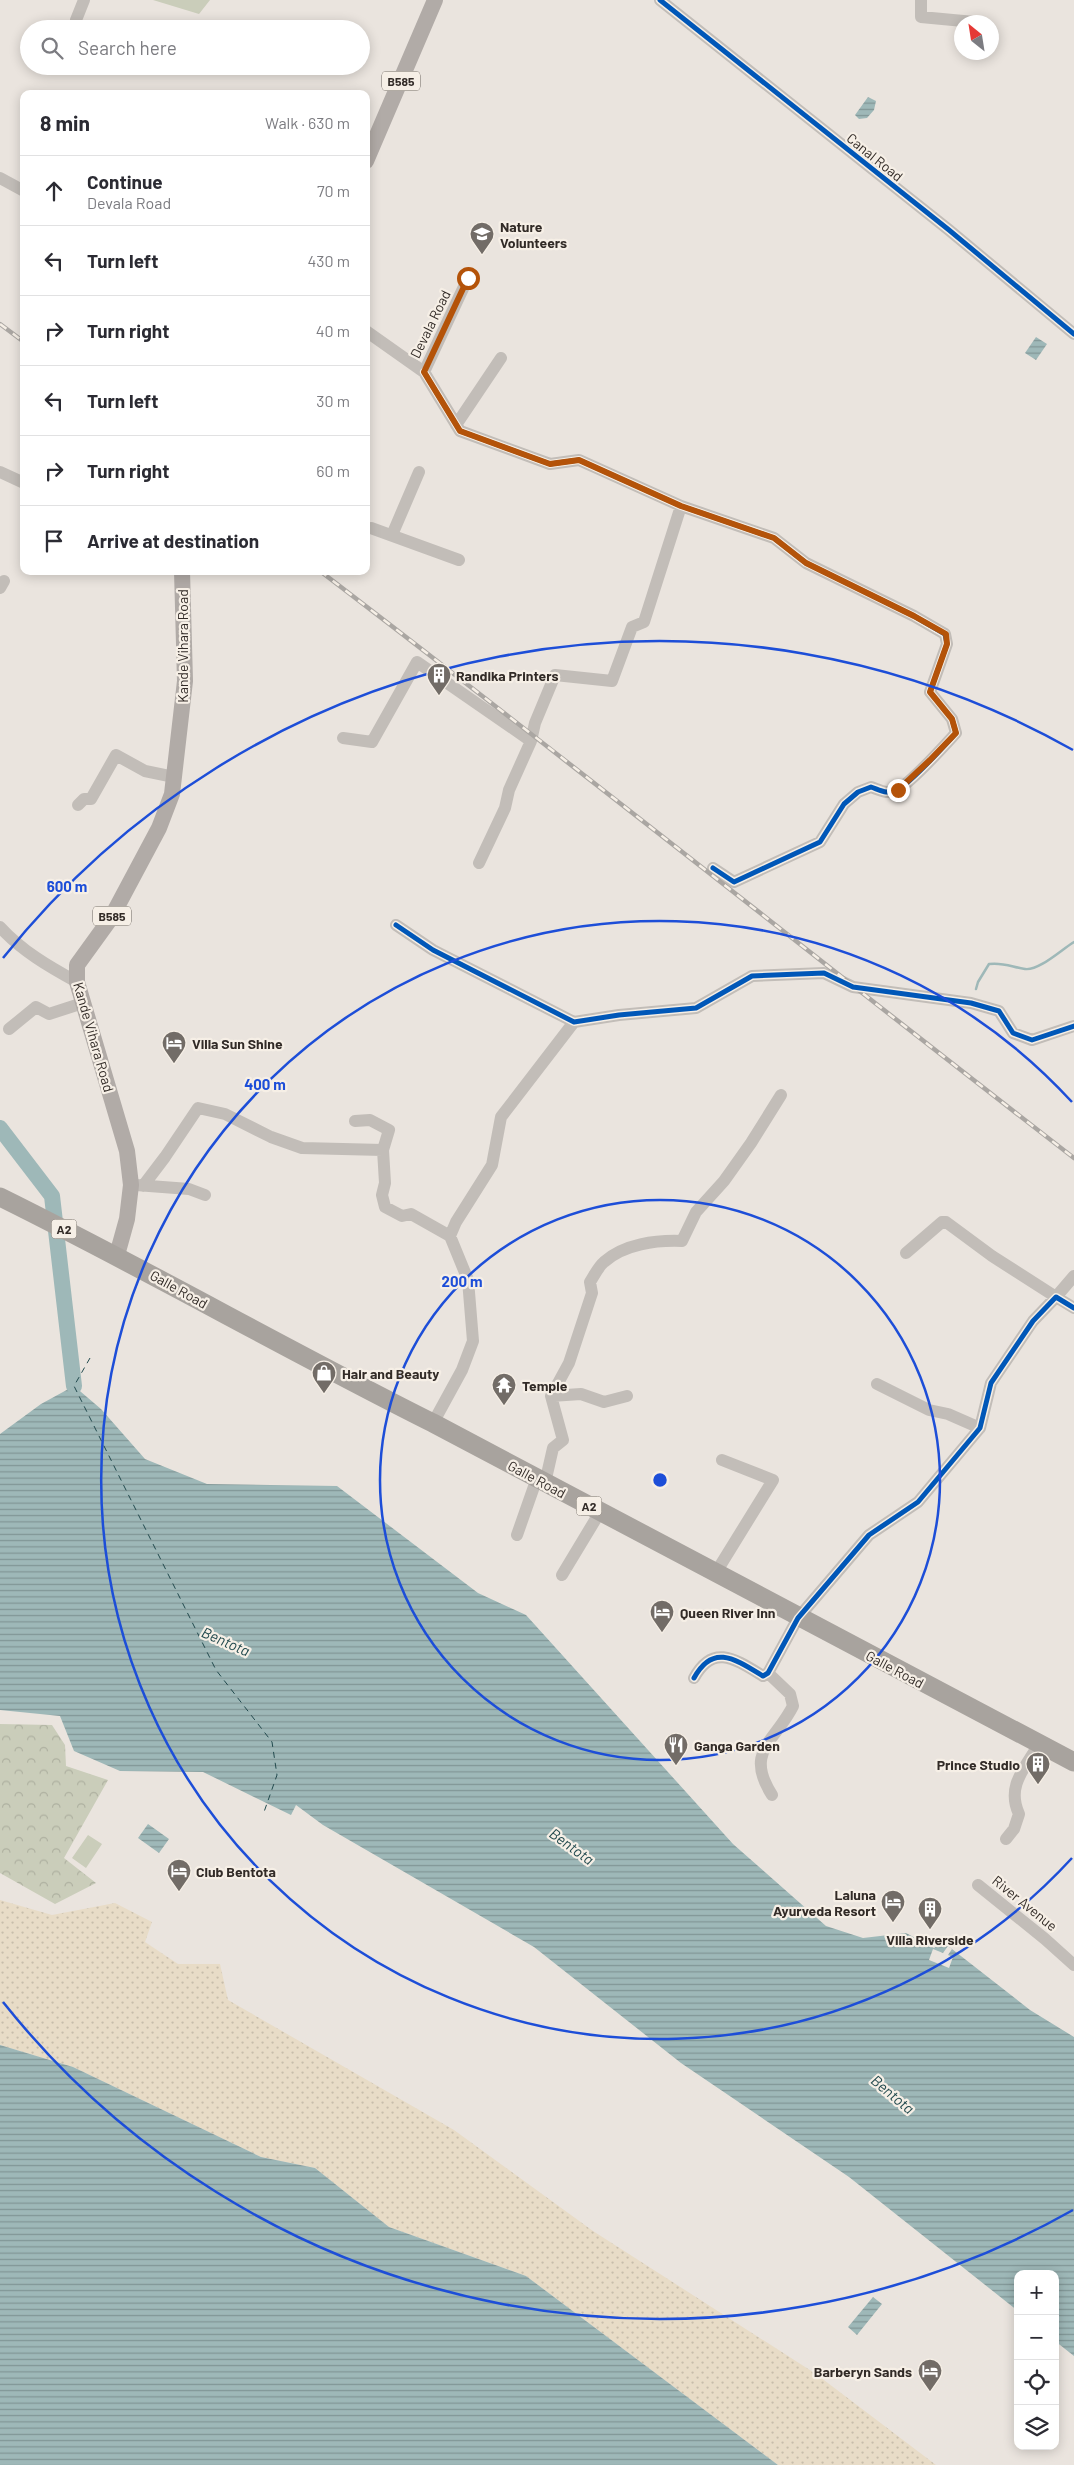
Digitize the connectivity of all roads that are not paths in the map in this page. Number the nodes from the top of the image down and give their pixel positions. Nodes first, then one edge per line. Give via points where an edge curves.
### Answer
1 (84, 0) edge
2 (435, 0) edge
3 (660, 0) edge
4 (921, 0) edge
5 (76, 20) dead end
6 (954, 20) edge
7 (370, 152) edge
8 (0, 178) edge
9 (20, 189) edge
10 (468, 278) dead end
11 (370, 333) edge
12 (1074, 334) edge
13 (501, 358) dead end
14 (424, 372) junction
15 (456, 425) junction
16 (0, 472) edge
17 (419, 472) dead end
18 (20, 481) edge
19 (681, 506) junction
20 (371, 528) dead end
21 (392, 536) junction
22 (459, 560) dead end
23 (182, 575) edge
24 (343, 738) dead end
25 (531, 741) junction
26 (174, 777) junction
27 (78, 805) dead end
28 (479, 862) dead end
29 (713, 868) dead end
30 (396, 925) dead end
31 (0, 927) edge
32 (76, 982) junction
33 (83, 1002) junction
34 (574, 1022) junction
35 (1074, 1026) edge
36 (8, 1029) dead end
37 (781, 1094) dead end
38 (355, 1121) dead end
39 (383, 1150) junction
40 (137, 1185) junction
41 (205, 1195) dead end
42 (0, 1197) edge
43 (450, 1236) junction
44 (111, 1252) junction
45 (906, 1253) dead end
46 (1074, 1276) edge
47 (1056, 1297) junction
48 (1074, 1308) edge
49 (877, 1384) dead end
50 (551, 1396) junction
51 (627, 1396) dead end
52 (433, 1423) junction
53 (980, 1428) junction
54 (722, 1460) dead end
55 (541, 1480) junction
56 (600, 1512) junction
57 (517, 1536) dead end
58 (715, 1574) junction
59 (562, 1575) dead end
60 (798, 1618) junction
61 (768, 1673) junction
62 (694, 1678) dead end
63 (1039, 1744) junction
64 (1074, 1762) edge
65 (772, 1796) dead end
66 (1006, 1839) dead end
67 (978, 1885) dead end
68 (1074, 1965) edge

1 - 5 street
2 - 7 main road, B585
3 - 12 street, Canal Road
4 - 6 street via 921,17
8 - 9 street
10 - 14 street, Devala Road
11 - 14 street, Devala Road
13 - 15 street
14 - 15 street
15 - 19 street via 460,431 550,464 579,460
16 - 18 street
17 - 21 street
19 - 25 street via 644,622 632,627 612,682 555,674
19 - 29 street via 774,538 806,563 946,634 947,644 930,692 952,719 956,733 898,790 886,792 871,787 858,792 844,804 820,842 734,882
20 - 21 street
21 - 22 street
23 - 26 main road, Kande Vihara Road / B585 via 185,681
24 - 25 street via 372,742 417,662
25 - 28 street via 505,808
26 - 27 street via 144,771 116,755 91,798
26 - 32 main road, Kande Vihara Road / B585 via 172,794 159,828 111,918 76,965
30 - 34 street via 433,950
31 - 32 street via 16,944
32 - 33 main road, Kande Vihara Road
33 - 36 street via 49,1014 36,1007
33 - 40 main road, Kande Vihara Road
34 - 35 street via 696,1008 752,976 824,972 853,987 971,1003 998,1011 1013,1033 1032,1040
34 - 43 street via 501,1117 492,1165
37 - 50 street via 724,1181 696,1212 682,1240 658,1240 640,1245 603,1263 590,1282 592,1293 569,1363
38 - 39 street via 370,1120 389,1130
39 - 40 street via 302,1148 225,1114 198,1108 165,1157
39 - 43 street via 385,1183 382,1194 385,1207 402,1216 411,1214
40 - 41 street via 189,1189
40 - 44 main road, Kande Vihara Road via 127,1219
42 - 44 highway, Galle Road / A2
43 - 52 street via 468,1280 473,1341 462,1370
44 - 52 highway, Galle Road / A2
45 - 47 street via 946,1222
46 - 47 street
47 - 48 street
47 - 53 street via 1033,1321 991,1384
49 - 53 street via 929,1410 948,1414
50 - 51 street via 581,1394 604,1402
50 - 55 street via 563,1440 553,1448
52 - 55 highway, Galle Road / A2
53 - 60 street via 918,1502 869,1535
54 - 58 street via 773,1480
55 - 56 highway, Galle Road / A2
55 - 57 street
56 - 58 highway, Galle Road / A2
56 - 59 street
58 - 60 highway, Galle Road / A2
60 - 61 street
60 - 63 highway, Galle Road / A2
61 - 62 street via 763,1676 730,1658 714,1656 706,1661
61 - 65 street via 790,1694 793,1706 761,1752 760,1770
63 - 64 highway, Galle Road / A2
63 - 66 street via 1014,1787 1019,1814
67 - 68 street, River Avenue

